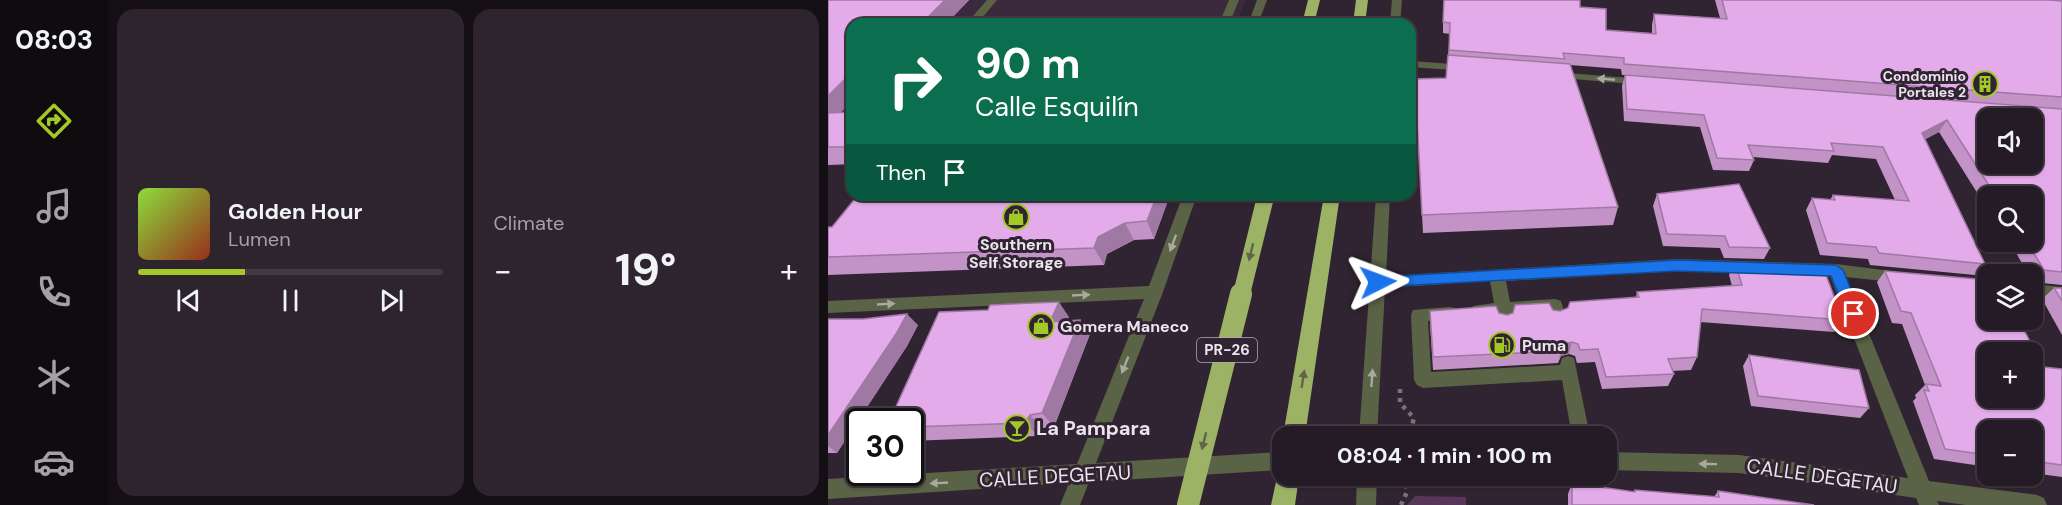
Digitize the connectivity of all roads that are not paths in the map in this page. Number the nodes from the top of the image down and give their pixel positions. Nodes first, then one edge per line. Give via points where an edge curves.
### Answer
1 (992, 0) edge
2 (1234, 0) edge
3 (1262, 0) edge
4 (1314, 0) edge
5 (1362, 0) edge
6 (1397, 0) edge
7 (976, 18) edge
8 (1226, 18) edge
9 (1255, 18) edge
10 (1310, 18) edge
11 (1360, 18) edge
12 (1396, 18) edge
13 (1416, 64) edge
14 (1478, 69) edge
15 (1545, 74) edge
16 (1661, 84) edge
17 (1188, 201) edge
18 (1264, 201) edge
19 (1331, 201) edge
20 (1383, 201) edge
21 (1836, 270) junction
22 (1497, 275) junction
23 (1918, 278) edge
24 (1378, 282) junction
25 (2043, 291) edge
26 (1155, 292) junction
27 (2062, 293) edge
28 (828, 307) edge
29 (1504, 313) junction
30 (1557, 315) edge
31 (1296, 426) edge
32 (1369, 426) edge
33 (1579, 426) edge
34 (1617, 461) edge
35 (1272, 462) edge
36 (1081, 475) junction
37 (1286, 486) edge
38 (1367, 486) edge
39 (828, 489) edge
40 (1926, 497) edge
41 (1070, 505) edge
42 (1188, 505) edge
43 (1283, 505) edge
44 (1366, 505) edge
45 (2037, 505) edge

1 - 7 street
2 - 8 street
3 - 9 street
4 - 10 highway
5 - 11 highway
6 - 12 street
13 - 14 street
16 -> 15 street
17 -> 26 street
18 -> 42 highway, PR-26, bridge
31 -> 19 highway
20 - 24 street
21 - 22 street via 1677,265
21 - 23 street
21 - 40 street
22 - 24 street
22 - 29 street
32 -> 24 street
25 - 27 street
28 -> 26 street
26 -> 36 street
29 - 30 street via 1555,305
29 - 33 street via 1419,315 1422,380 1464,373 1569,368
40 -> 34 street, CALLE DEGETAU via 1739,465
35 - 36 street, CALLE DEGETAU
36 -> 39 street, CALLE DEGETAU
36 - 41 street
37 - 43 highway
38 - 44 street
40 - 45 street, CALLE DEGETAU

